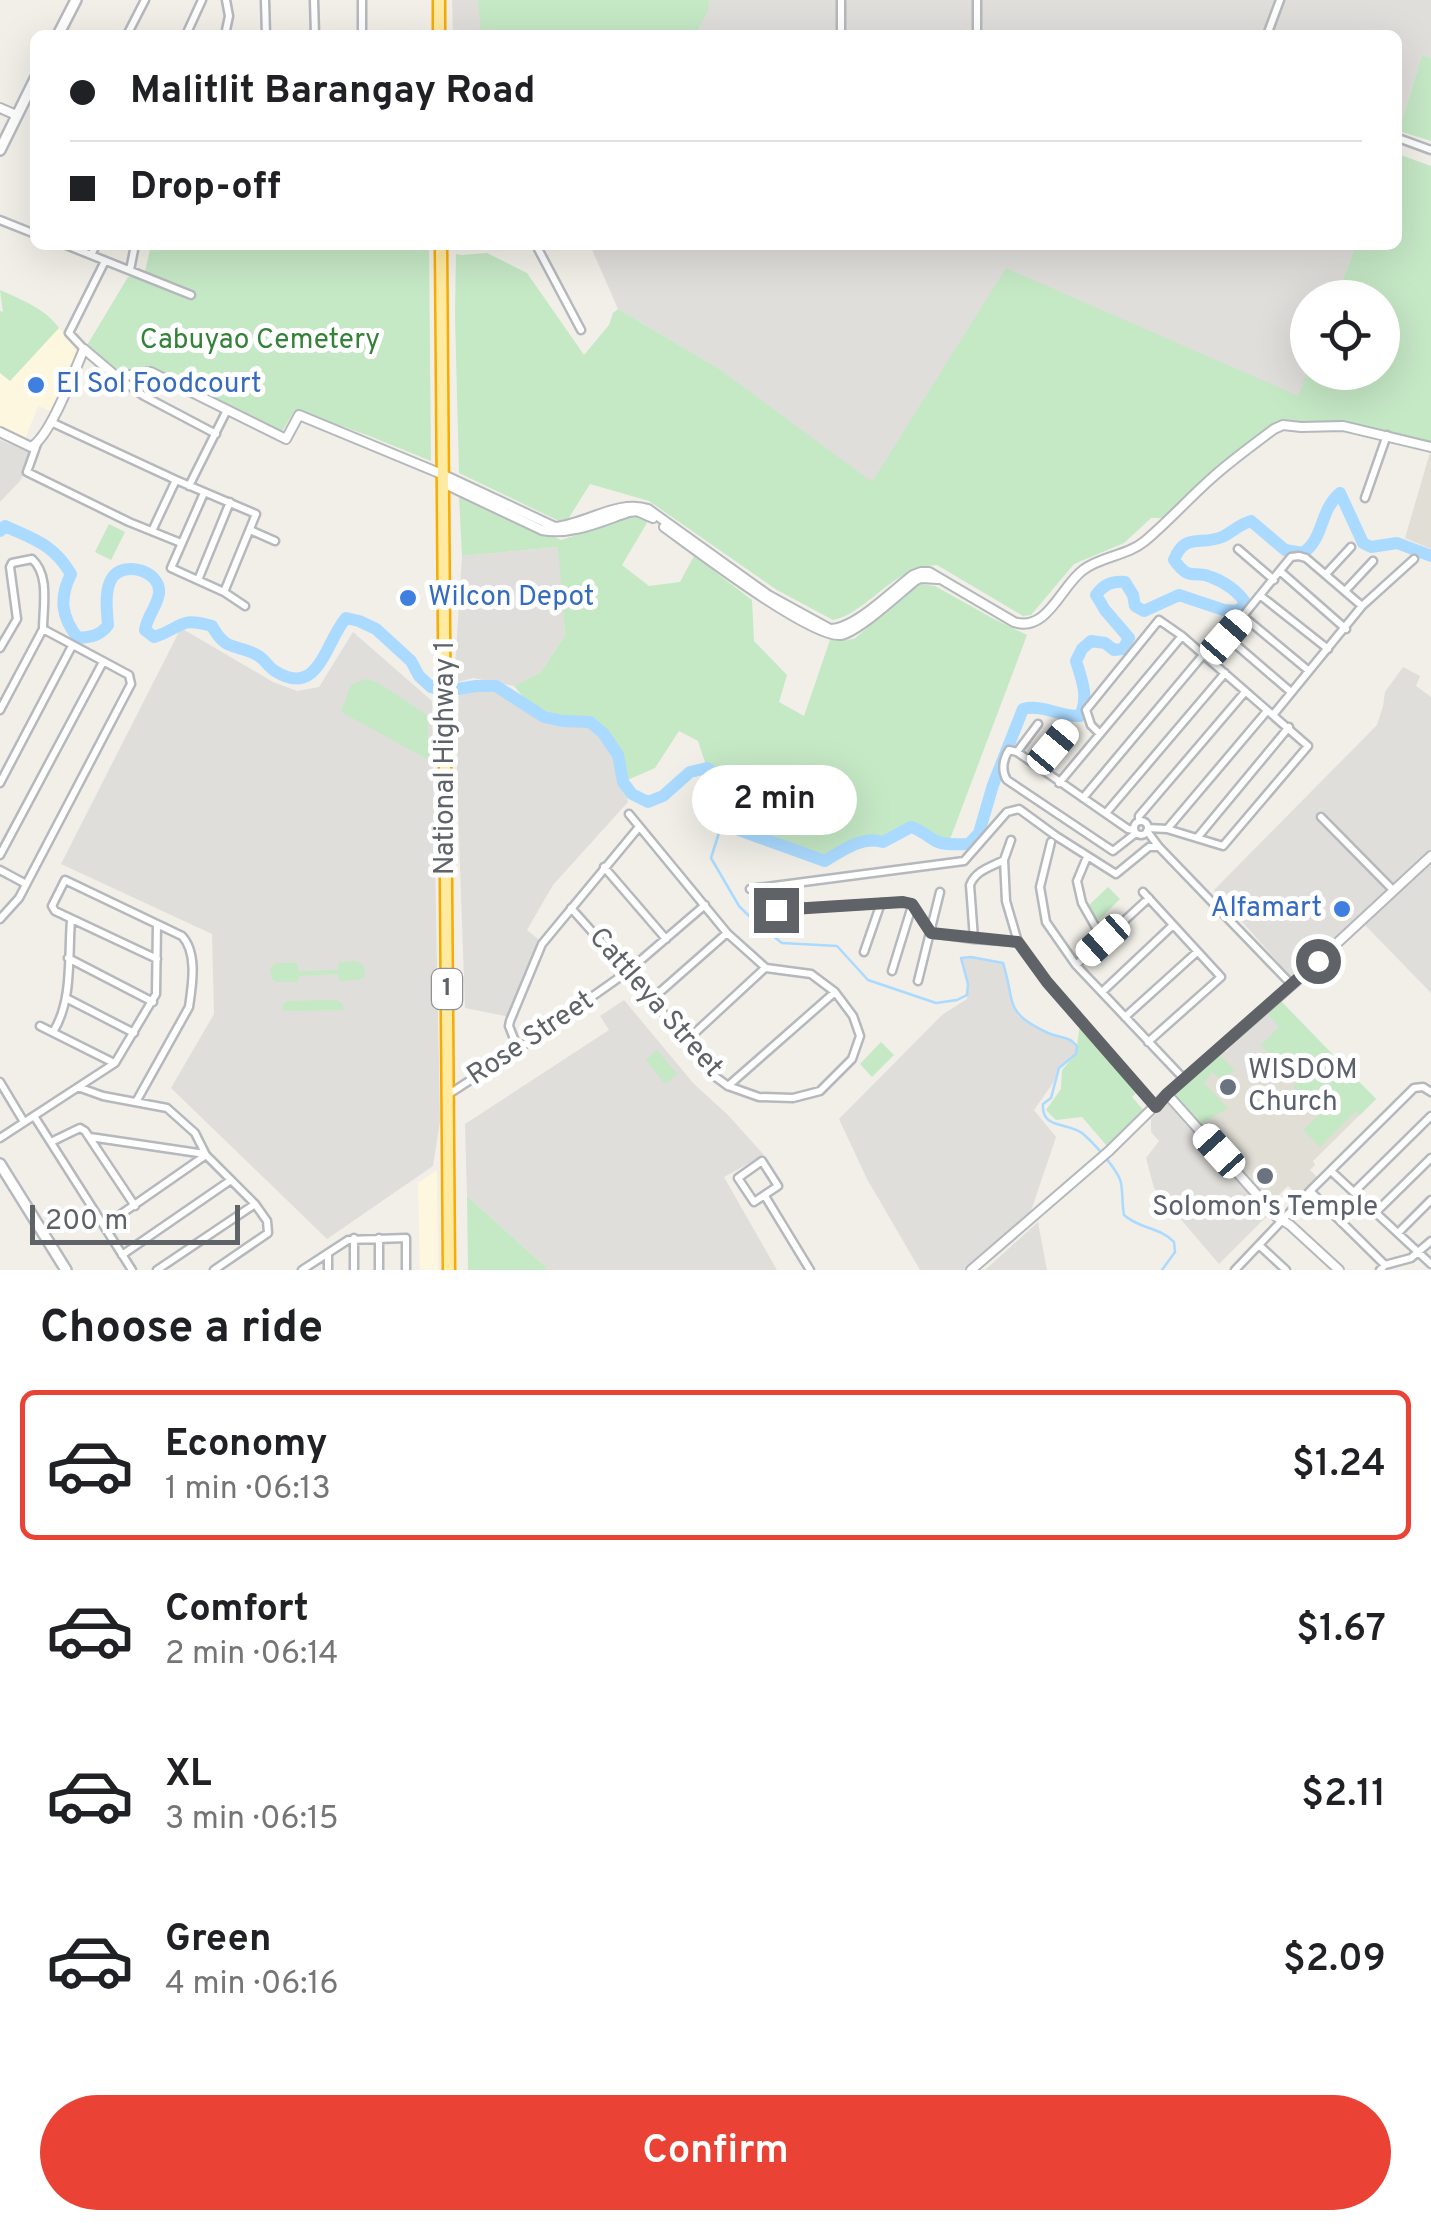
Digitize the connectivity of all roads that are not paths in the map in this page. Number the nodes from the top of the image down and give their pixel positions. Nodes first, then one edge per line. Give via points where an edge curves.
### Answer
1 (76, 0) edge
2 (145, 0) edge
3 (202, 0) edge
4 (226, 0) edge
5 (265, 0) edge
6 (314, 0) edge
7 (362, 0) edge
8 (439, 0) edge
9 (841, 0) edge
10 (978, 0) edge
11 (1280, 0) edge
12 (61, 30) edge
13 (130, 30) edge
14 (188, 30) edge
15 (226, 30) edge
16 (266, 30) edge
17 (315, 30) edge
18 (362, 30) edge
19 (439, 30) edge
20 (841, 30) edge
21 (977, 30) edge
22 (1268, 30) edge
23 (30, 88) edge
24 (0, 108) edge
25 (16, 115) junction
26 (1402, 139) edge
27 (0, 150) edge
28 (1431, 150) edge
29 (0, 220) edge
30 (30, 231) edge
31 (78, 250) edge
32 (93, 250) edge
33 (133, 250) edge
34 (441, 250) edge
35 (539, 250) edge
36 (90, 255) junction
37 (106, 261) junction
38 (130, 270) junction
39 (190, 294) dead end
40 (581, 330) dead end
41 (84, 349) junction
42 (118, 378) junction
43 (227, 410) junction
44 (51, 422) junction
45 (0, 432) edge
46 (216, 434) junction
47 (1387, 436) junction
48 (37, 444) junction
49 (1431, 447) edge
50 (176, 480) junction
51 (444, 480) junction
52 (189, 486) junction
53 (204, 493) junction
54 (1365, 498) dead end
55 (230, 502) junction
56 (250, 530) junction
57 (152, 531) junction
58 (274, 541) dead end
59 (181, 543) junction
60 (1350, 547) dead end
61 (1238, 549) dead end
62 (1414, 559) dead end
63 (1373, 561) dead end
64 (1280, 572) junction
65 (1326, 574) junction
66 (198, 580) junction
67 (1274, 580) junction
68 (1346, 591) junction
69 (224, 592) junction
70 (1261, 596) junction
71 (245, 606) dead end
72 (1362, 606) junction
73 (1244, 616) junction
74 (43, 629) junction
75 (1346, 629) junction
76 (1182, 636) junction
77 (1226, 637) junction
78 (72, 646) junction
79 (0, 648) edge
80 (1328, 650) junction
81 (1206, 657) junction
82 (103, 662) junction
83 (1309, 671) junction
84 (1225, 673) junction
85 (1245, 692) junction
86 (1291, 692) junction
87 (3, 699) edge
88 (0, 710) edge
89 (1270, 713) junction
90 (1038, 724) dead end
91 (1289, 727) junction
92 (1069, 728) dead end
93 (1099, 733) junction
94 (1016, 752) junction
95 (1037, 766) junction
96 (0, 783) edge
97 (1059, 783) junction
98 (1083, 798) junction
99 (1106, 813) junction
100 (629, 814) dead end
101 (1321, 816) dead end
102 (639, 827) junction
103 (1168, 828) junction
104 (1141, 831) junction
105 (1197, 838) junction
106 (1011, 840) dead end
107 (1051, 842) dead end
108 (1159, 846) junction
109 (1149, 847) junction
110 (0, 855) edge
111 (1431, 856) edge
112 (1087, 857) junction
113 (1004, 860) junction
114 (604, 868) junction
115 (0, 870) edge
116 (26, 884) junction
117 (750, 889) dead end
118 (1393, 890) junction
119 (940, 892) dead end
120 (880, 903) junction
121 (912, 904) junction
122 (706, 905) junction
123 (571, 908) junction
124 (776, 910) dead end
125 (0, 918) edge
126 (70, 920) junction
127 (157, 924) junction
128 (1173, 924) junction
129 (728, 933) junction
130 (931, 933) junction
131 (666, 939) junction
132 (974, 939) junction
133 (1103, 940) junction
134 (1018, 942) junction
135 (864, 952) dead end
136 (1197, 952) junction
137 (68, 958) junction
138 (157, 959) junction
139 (1076, 965) junction
140 (766, 968) junction
141 (892, 971) dead end
142 (627, 972) junction
143 (918, 980) dead end
144 (1292, 985) junction
145 (835, 992) junction
146 (1102, 992) junction
147 (66, 998) junction
148 (652, 999) junction
149 (153, 1002) junction
150 (1126, 1018) junction
151 (40, 1026) dead end
152 (52, 1032) junction
153 (134, 1033) junction
154 (685, 1042) junction
155 (1148, 1042) junction
156 (518, 1050) junction
157 (116, 1063) junction
158 (1184, 1078) junction
159 (0, 1082) edge
160 (78, 1086) junction
161 (728, 1086) junction
162 (1431, 1092) edge
163 (1167, 1094) junction
164 (448, 1095) junction
165 (136, 1102) junction
166 (1156, 1107) junction
167 (34, 1116) junction
168 (1431, 1116) edge
169 (24, 1122) junction
170 (90, 1137) junction
171 (0, 1138) edge
172 (51, 1142) junction
173 (206, 1154) junction
174 (1431, 1158) edge
175 (0, 1164) edge
176 (1331, 1171) junction
177 (231, 1180) junction
178 (1310, 1191) junction
179 (1354, 1192) junction
180 (765, 1196) junction
181 (1431, 1200) edge
182 (255, 1204) junction
183 (135, 1206) junction
184 (1376, 1213) junction
185 (1286, 1221) junction
186 (104, 1226) junction
187 (1398, 1233) junction
188 (354, 1238) junction
189 (378, 1238) junction
190 (1431, 1242) edge
191 (1260, 1245) junction
192 (1419, 1252) junction
193 (328, 1253) junction
194 (122, 1255) junction
195 (1431, 1264) edge
196 (1383, 1268) edge
197 (1238, 1269) edge
198 (66, 1270) edge
199 (132, 1270) edge
200 (157, 1270) edge
201 (214, 1270) edge
202 (302, 1270) edge
203 (328, 1270) edge
204 (354, 1270) edge
205 (380, 1270) edge
206 (406, 1270) edge
207 (449, 1270) edge
208 (810, 1270) edge
209 (971, 1270) edge
210 (1286, 1270) edge
211 (1339, 1270) edge

1 - 12 main road
2 - 13 street
3 - 14 street
4 - 15 street
5 - 16 street
6 - 17 street
7 - 18 street
8 - 19 highway
9 - 20 street
10 - 21 street
11 - 22 street
23 - 25 main road
24 - 25 street
25 - 27 main road
26 - 28 street
29 - 30 street
31 - 36 street
32 - 36 street
33 - 38 street
34 - 51 highway, National Highway 1 / 1
35 - 40 street
36 - 37 street
37 - 38 street
37 - 41 street via 69,333
38 - 39 street
41 - 42 street
41 - 44 street
42 - 43 street via 151,372
42 - 46 street
43 - 46 street
43 - 51 street via 286,440 299,415
44 - 48 street
44 - 50 street
45 - 48 street
46 - 52 street
47 - 49 street
47 - 51 street via 1342,426 1274,429 1144,542 1078,573 1030,624 1014,622 920,572 845,628 830,629 768,595 648,508 626,506 555,526
47 - 54 street
48 - 57 street via 26,472
50 - 52 street
50 - 57 street
51 - 164 highway, National Highway 1 / 1
52 - 53 street
53 - 55 street
53 - 59 street
55 - 56 street via 256,514
55 - 66 street
56 - 58 street
56 - 69 street
57 - 59 street
59 - 66 street via 171,568
60 - 65 street
61 - 67 street
62 - 72 street
63 - 68 street
64 - 65 street via 1299,556
64 - 67 street
64 - 75 street
65 - 68 street
66 - 69 street
67 - 70 street
68 - 72 street
69 - 71 street
70 - 73 street
70 - 80 street
72 - 75 street
73 - 77 street
73 - 83 street
74 - 78 street
74 - 79 street via 38,564 12,563 17,618
74 - 87 street
75 - 80 street
76 - 81 street
76 - 93 street
76 - 93 street via 1156,622 1086,710
77 - 81 street
77 - 86 street
78 - 82 street
78 - 96 street
80 - 83 street
81 - 84 street
81 - 98 street
82 - 110 street
82 - 116 street via 128,674 131,684
83 - 86 street
84 - 85 street
84 - 99 street
85 - 89 street
85 - 104 street via 1139,816 1134,824
86 - 89 street
87 - 88 street
89 - 91 street
89 - 103 street
90 - 94 street
91 - 105 street
91 - 105 street via 1308,746 1223,846
92 - 95 street
93 - 97 street
94 - 95 street
94 - 104 street via 1006,754 1007,780 1113,851
95 - 97 street
97 - 98 street
98 - 99 street
99 - 104 street
100 - 102 street
101 - 118 street
102 - 114 street
102 - 122 street
103 - 104 street
103 - 105 street
104 - 108 street
104 - 109 street
106 - 113 street
107 - 139 street via 1040,887 1046,922
108 - 109 street
108 - 144 street
109 - 112 street via 1116,874
111 - 118 street
112 - 117 street via 1013,808 964,860
112 - 133 street via 1078,881 1082,902
113 - 132 street via 972,879
113 - 134 street
114 - 123 street
114 - 131 street
115 - 116 street
116 - 125 street
118 - 144 street
119 - 130 street
120 - 121 street
120 - 124 street
120 - 135 street
121 - 130 street
121 - 141 street
122 - 129 street
122 - 131 street, Rose Street
123 - 142 street, Cattleya Street
123 - 156 street via 542,944 510,1021
126 - 127 street via 52,906 65,880
126 - 137 street
126 - 138 street
127 - 138 street
127 - 165 street via 188,942 192,990
128 - 133 street via 1146,895
128 - 136 street
128 - 146 street
129 - 140 street
129 - 148 street
130 - 132 street
130 - 143 street
131 - 142 street, Rose Street
132 - 134 street
133 - 139 street
134 - 166 street
136 - 150 street
136 - 155 street via 1220,977
137 - 147 street
137 - 149 street
138 - 149 street
139 - 146 street
140 - 145 street via 811,974
140 - 154 street
142 - 148 street, Cattleya Street
142 - 156 street, Rose Street
144 - 158 street
145 - 161 street
145 - 161 street, Cattleya Street via 860,1036 852,1059 820,1091 793,1098
146 - 150 street
147 - 152 street
147 - 153 street
148 - 154 street, Cattleya Street
149 - 153 street
150 - 155 street
151 - 152 street
152 - 157 street
153 - 157 street
154 - 161 street, Cattleya Street
155 - 158 street
156 - 164 street, Rose Street
157 - 160 street
158 - 163 street
159 - 169 street
160 - 165 street
160 - 167 street
162 - 176 street via 1414,1088
163 - 166 street
163 - 185 street
164 - 207 highway, National Highway 1 / 1
165 - 173 street via 166,1108 195,1133
166 - 209 street
167 - 169 street
167 - 172 street
168 - 179 street
169 - 171 street
170 - 172 street via 80,1128
170 - 173 street
170 - 183 street
172 - 186 street
173 - 177 street
173 - 183 street
174 - 184 street
175 - 198 main road
176 - 178 street
176 - 179 street
177 - 182 street
177 - 194 street
178 - 185 street
178 - 196 street
179 - 184 street
180 - 180 street via 778,1186 762,1161 738,1178 754,1202
180 - 208 street
181 - 187 street
182 - 200 street
182 - 201 street via 268,1233
183 - 186 street
184 - 187 street
185 - 191 street
185 - 211 street
186 - 194 street
187 - 192 street
188 - 189 street
188 - 193 street
188 - 204 street
189 - 205 street
189 - 206 street via 406,1238
190 - 192 street
191 - 197 street
191 - 210 street
192 - 195 street
192 - 196 street
193 - 202 street
193 - 203 street
194 - 199 street

